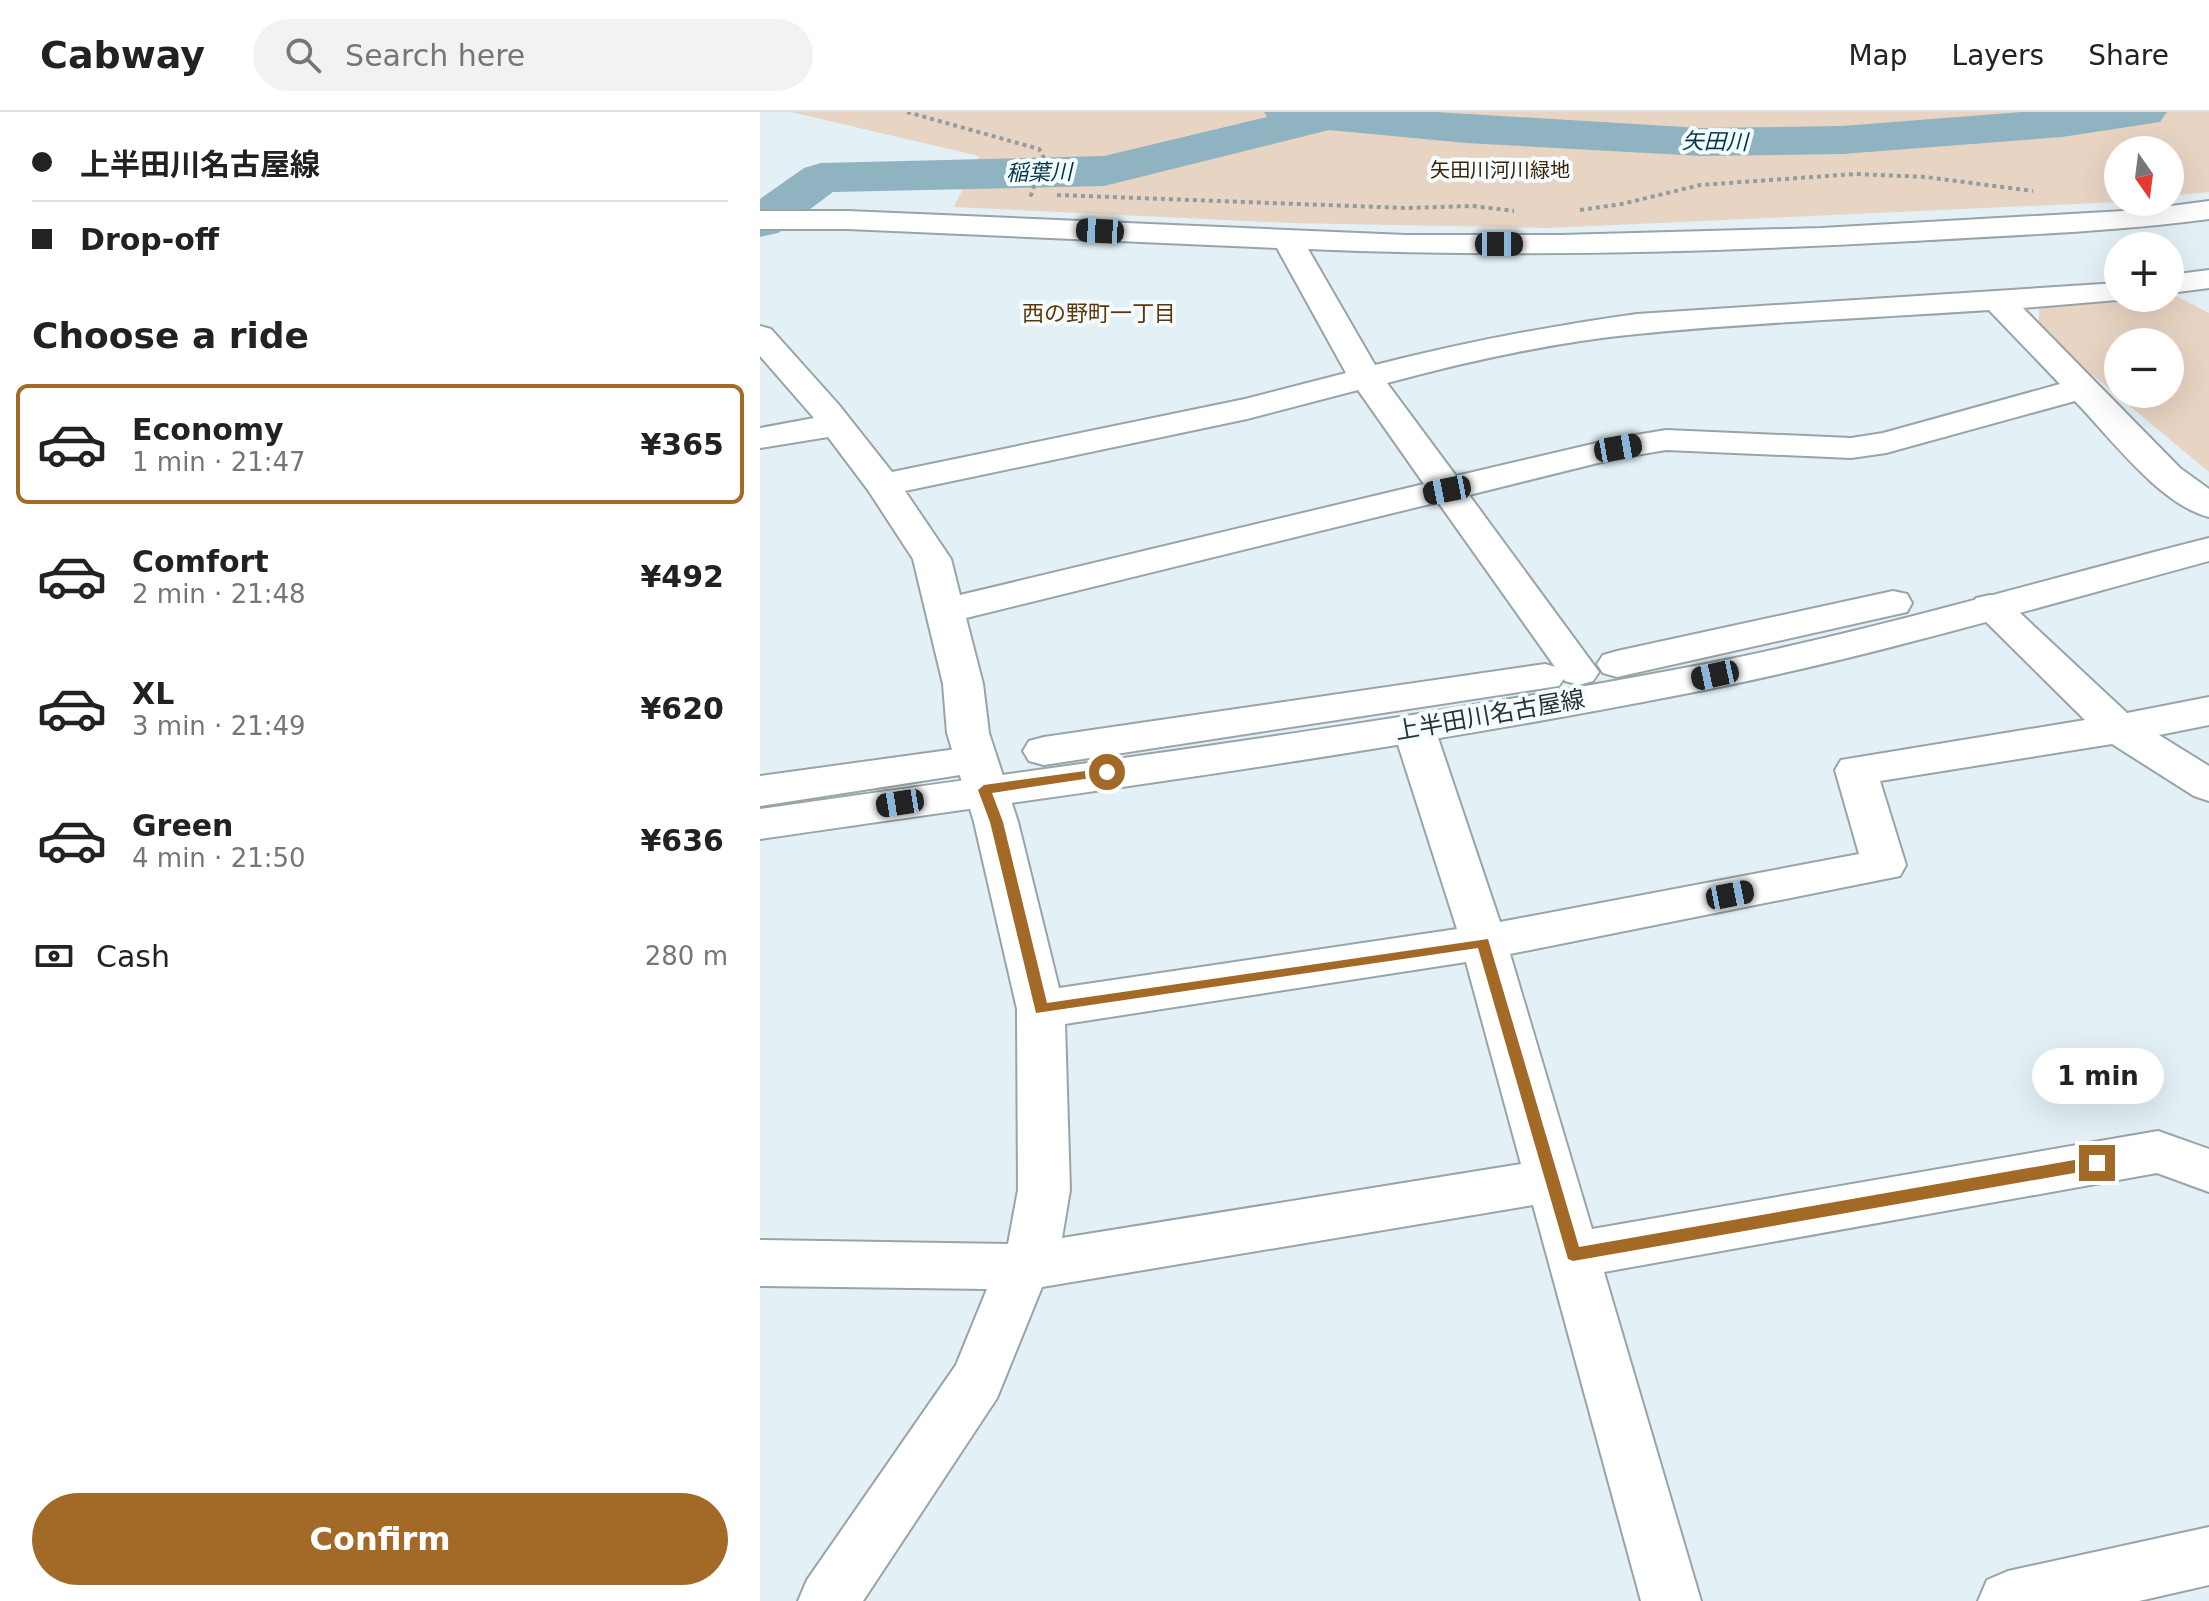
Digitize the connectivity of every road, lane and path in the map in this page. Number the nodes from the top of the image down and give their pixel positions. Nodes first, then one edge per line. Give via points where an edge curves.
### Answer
1 (907, 112) edge
2 (2036, 191) dead end
3 (1577, 210) dead end
4 (2209, 210) edge
5 (1520, 212) dead end
6 (770, 220) edge
7 (1288, 240) junction
8 (2209, 279) edge
9 (2184, 282) edge
10 (2104, 293) edge
11 (1999, 302) junction
12 (760, 336) edge
13 (1366, 378) junction
14 (2080, 389) junction
15 (836, 425) junction
16 (760, 438) edge
17 (883, 485) junction
18 (1447, 490) junction
19 (2209, 506) edge
20 (2209, 522) edge
21 (2209, 549) edge
22 (1990, 607) junction
23 (943, 611) junction
24 (1579, 672) junction
25 (2209, 711) edge
26 (1414, 729) junction
27 (2119, 729) junction
28 (980, 775) junction
29 (2209, 786) edge
30 (760, 791) edge
31 (760, 824) edge
32 (1484, 942) junction
33 (1041, 1009) junction
34 (2209, 1171) edge
35 (1552, 1180) junction
36 (1573, 1255) junction
37 (760, 1263) edge
38 (1023, 1267) junction
39 (2209, 1556) edge
40 (828, 1601) edge
41 (1671, 1601) edge
42 (2008, 1601) edge

1 - 5 path via 1039,149 1043,164 1031,195 1473,206
2 - 3 path via 1855,174 1700,185
4 - 7 street via 2141,219 1821,237 1561,244
6 - 7 street
7 - 13 street
8 - 9 street
10 - 11 street
11 - 13 street via 1637,324 1493,348
11 - 14 street
12 - 15 street
13 - 17 street via 1247,409
13 - 18 street
14 - 18 street via 1886,443 1851,448 1666,440
14 - 19 street via 2167,476
15 - 16 street
15 - 17 street
17 - 23 street via 932,559
18 - 23 street
18 - 24 street
20 - 24 street, 上半田川名古屋線 via 1826,620
21 - 22 street, 上半田川名古屋線
22 - 26 street, 上半田川名古屋線 via 1836,649 1685,681
22 - 27 street
23 - 28 street
24 - 28 street, 上半田川名古屋線
25 - 27 street
26 - 28 street, 上半田川名古屋線
26 - 32 street
27 - 29 street
27 - 32 street via 1856,770 1884,865
28 - 30 street, 上半田川名古屋線
28 - 31 street, 上半田川名古屋線
28 - 33 street
32 - 33 street
32 - 35 street
33 - 38 street via 1044,1190 1035,1245
34 - 36 street via 2158,1152
35 - 36 street
35 - 38 street
36 - 41 street
37 - 38 street
38 - 40 street via 977,1380
39 - 42 street

